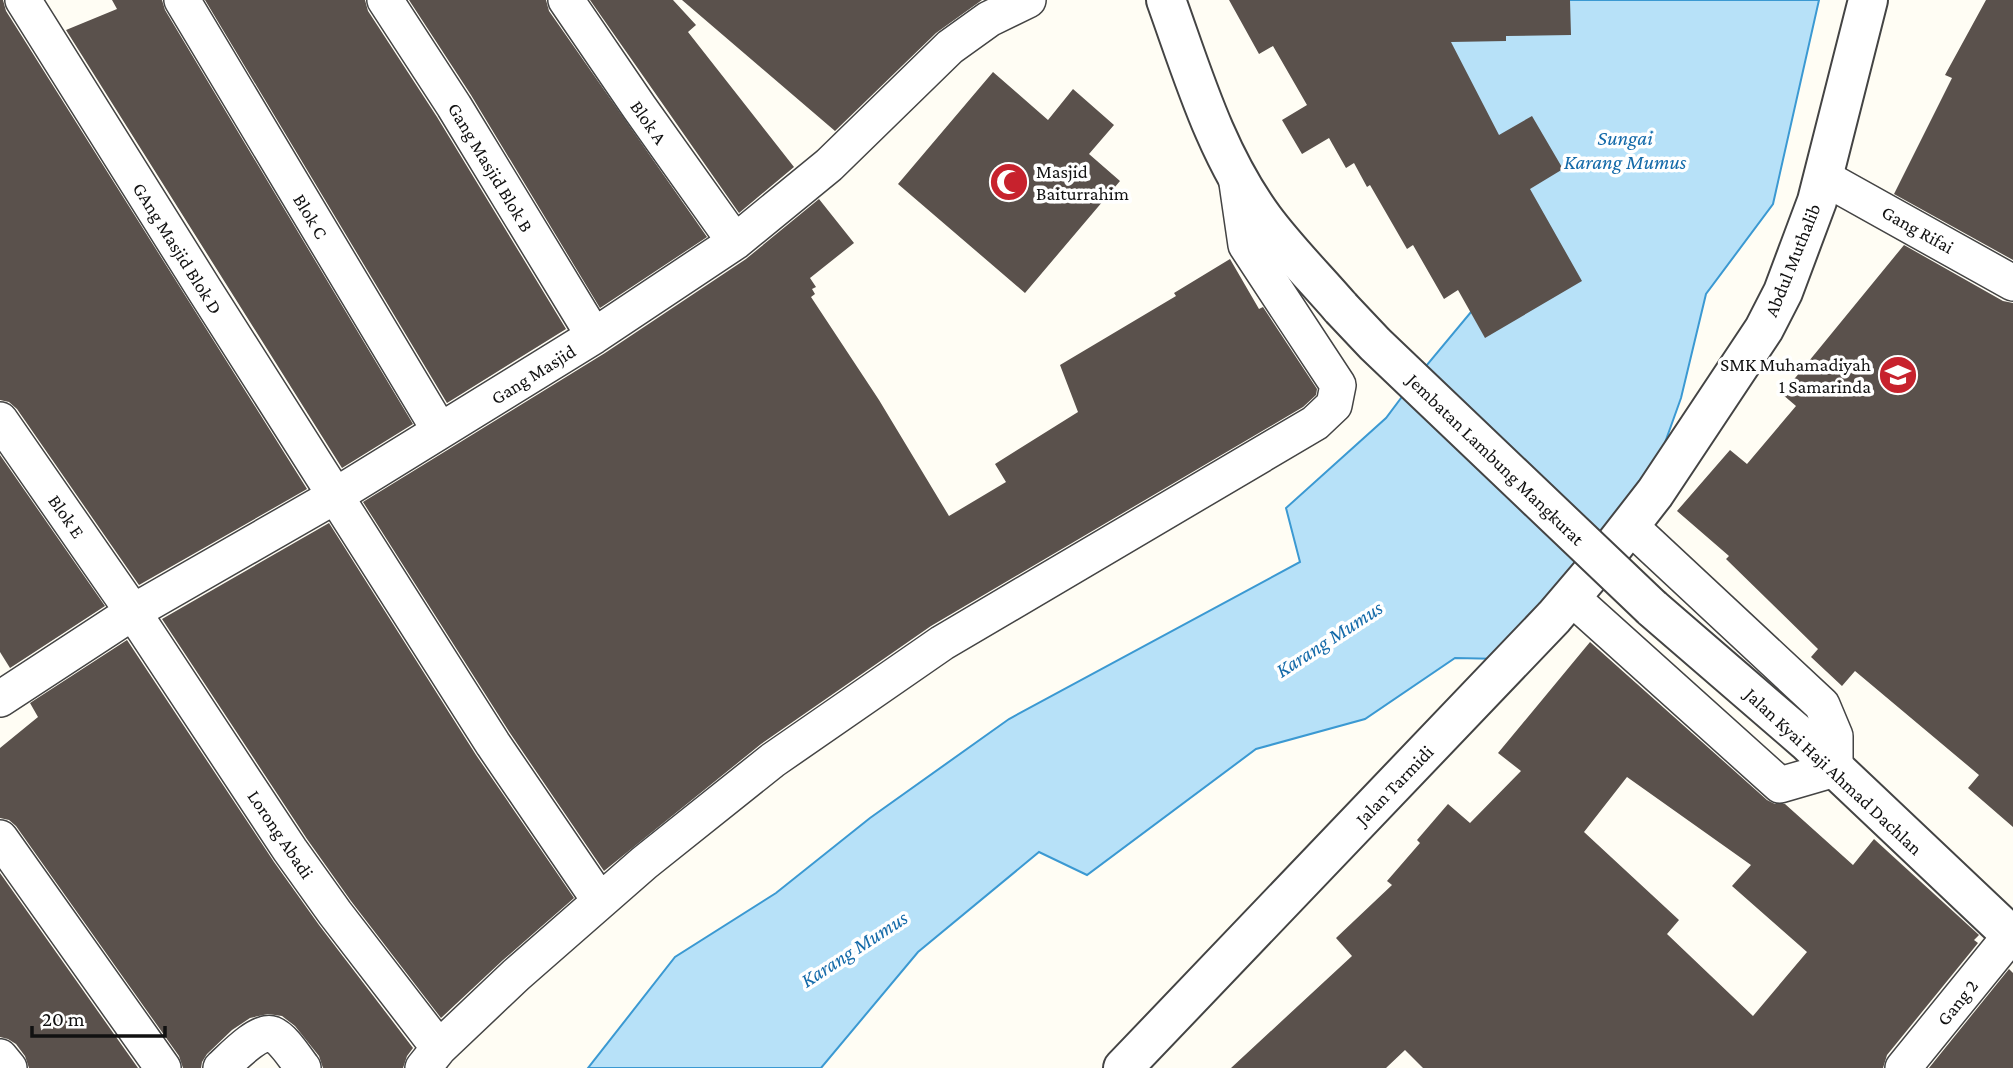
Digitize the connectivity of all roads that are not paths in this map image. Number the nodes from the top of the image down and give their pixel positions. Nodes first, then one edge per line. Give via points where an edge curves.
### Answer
1 (23, 0) edge
2 (182, 0) edge
3 (385, 0) edge
4 (566, 0) edge
5 (1028, 0) edge
6 (1166, 0) edge
7 (1868, 0) edge
8 (1236, 172) junction
9 (1823, 177) junction
10 (735, 242) junction
11 (2013, 283) edge
12 (594, 336) junction
13 (0, 419) edge
14 (440, 431) junction
15 (1655, 493) joint
16 (335, 496) junction
17 (1630, 526) junction
18 (1571, 597) junction
19 (1652, 608) joint
20 (133, 612) junction
21 (0, 699) edge
22 (1835, 769) junction
23 (0, 838) edge
24 (600, 901) junction
25 (2012, 936) edge
26 (0, 1057) edge
27 (431, 1058) edge
28 (9, 1068) edge
29 (163, 1068) edge
30 (221, 1068) edge
31 (303, 1068) edge
32 (1123, 1068) edge
33 (1903, 1068) edge

1 - 16 street, GAng Masjid Blok D
2 - 14 street, Blok C
3 - 12 street, Gang Masjid Blok B
4 - 10 street, Blok A
5 - 10 street, Gang Masjid via 989,19 950,47 829,165
6 - 8 street, Jembatan Lambung Mangkurat via 1211,126
7 - 9 street, Abdul Muthalib
8 - 19 street, Jembatan Lambung Mangkurat, bridge via 1264,219 1375,344
8 - 24 street via 1246,245 1338,385 1334,405 1315,423 891,677 773,760
9 - 11 street, Gang Rifai
9 - 15 street, Abdul Muthalib via 1791,271 1764,329
10 - 12 street, Gang Masjid
12 - 14 street, Gang Masjid
13 - 20 street, Blok E
14 - 16 street, Gang Masjid
15 - 17 street, Jalan Tarmidi
16 - 20 street, Gang Masjid
16 - 24 street, GAng Masjid Blok D via 493,744
17 - 18 street, Jalan Tarmidi
17 - 22 street via 1822,705 1835,736
18 - 22 street via 1780,785
18 - 32 street, Jalan Tarmidi
19 - 22 street, Jalan Kyai Haji Ahmad Dachlan
20 - 21 street, Gang Masjid
20 - 27 street, Lorong Abadi
22 - 25 street, Jalan Kyai Haji Ahmad Dachlan
23 - 29 street
24 - 27 street
25 - 33 street, Gang 2
26 - 28 street
30 - 31 street via 265,1033 273,1034

